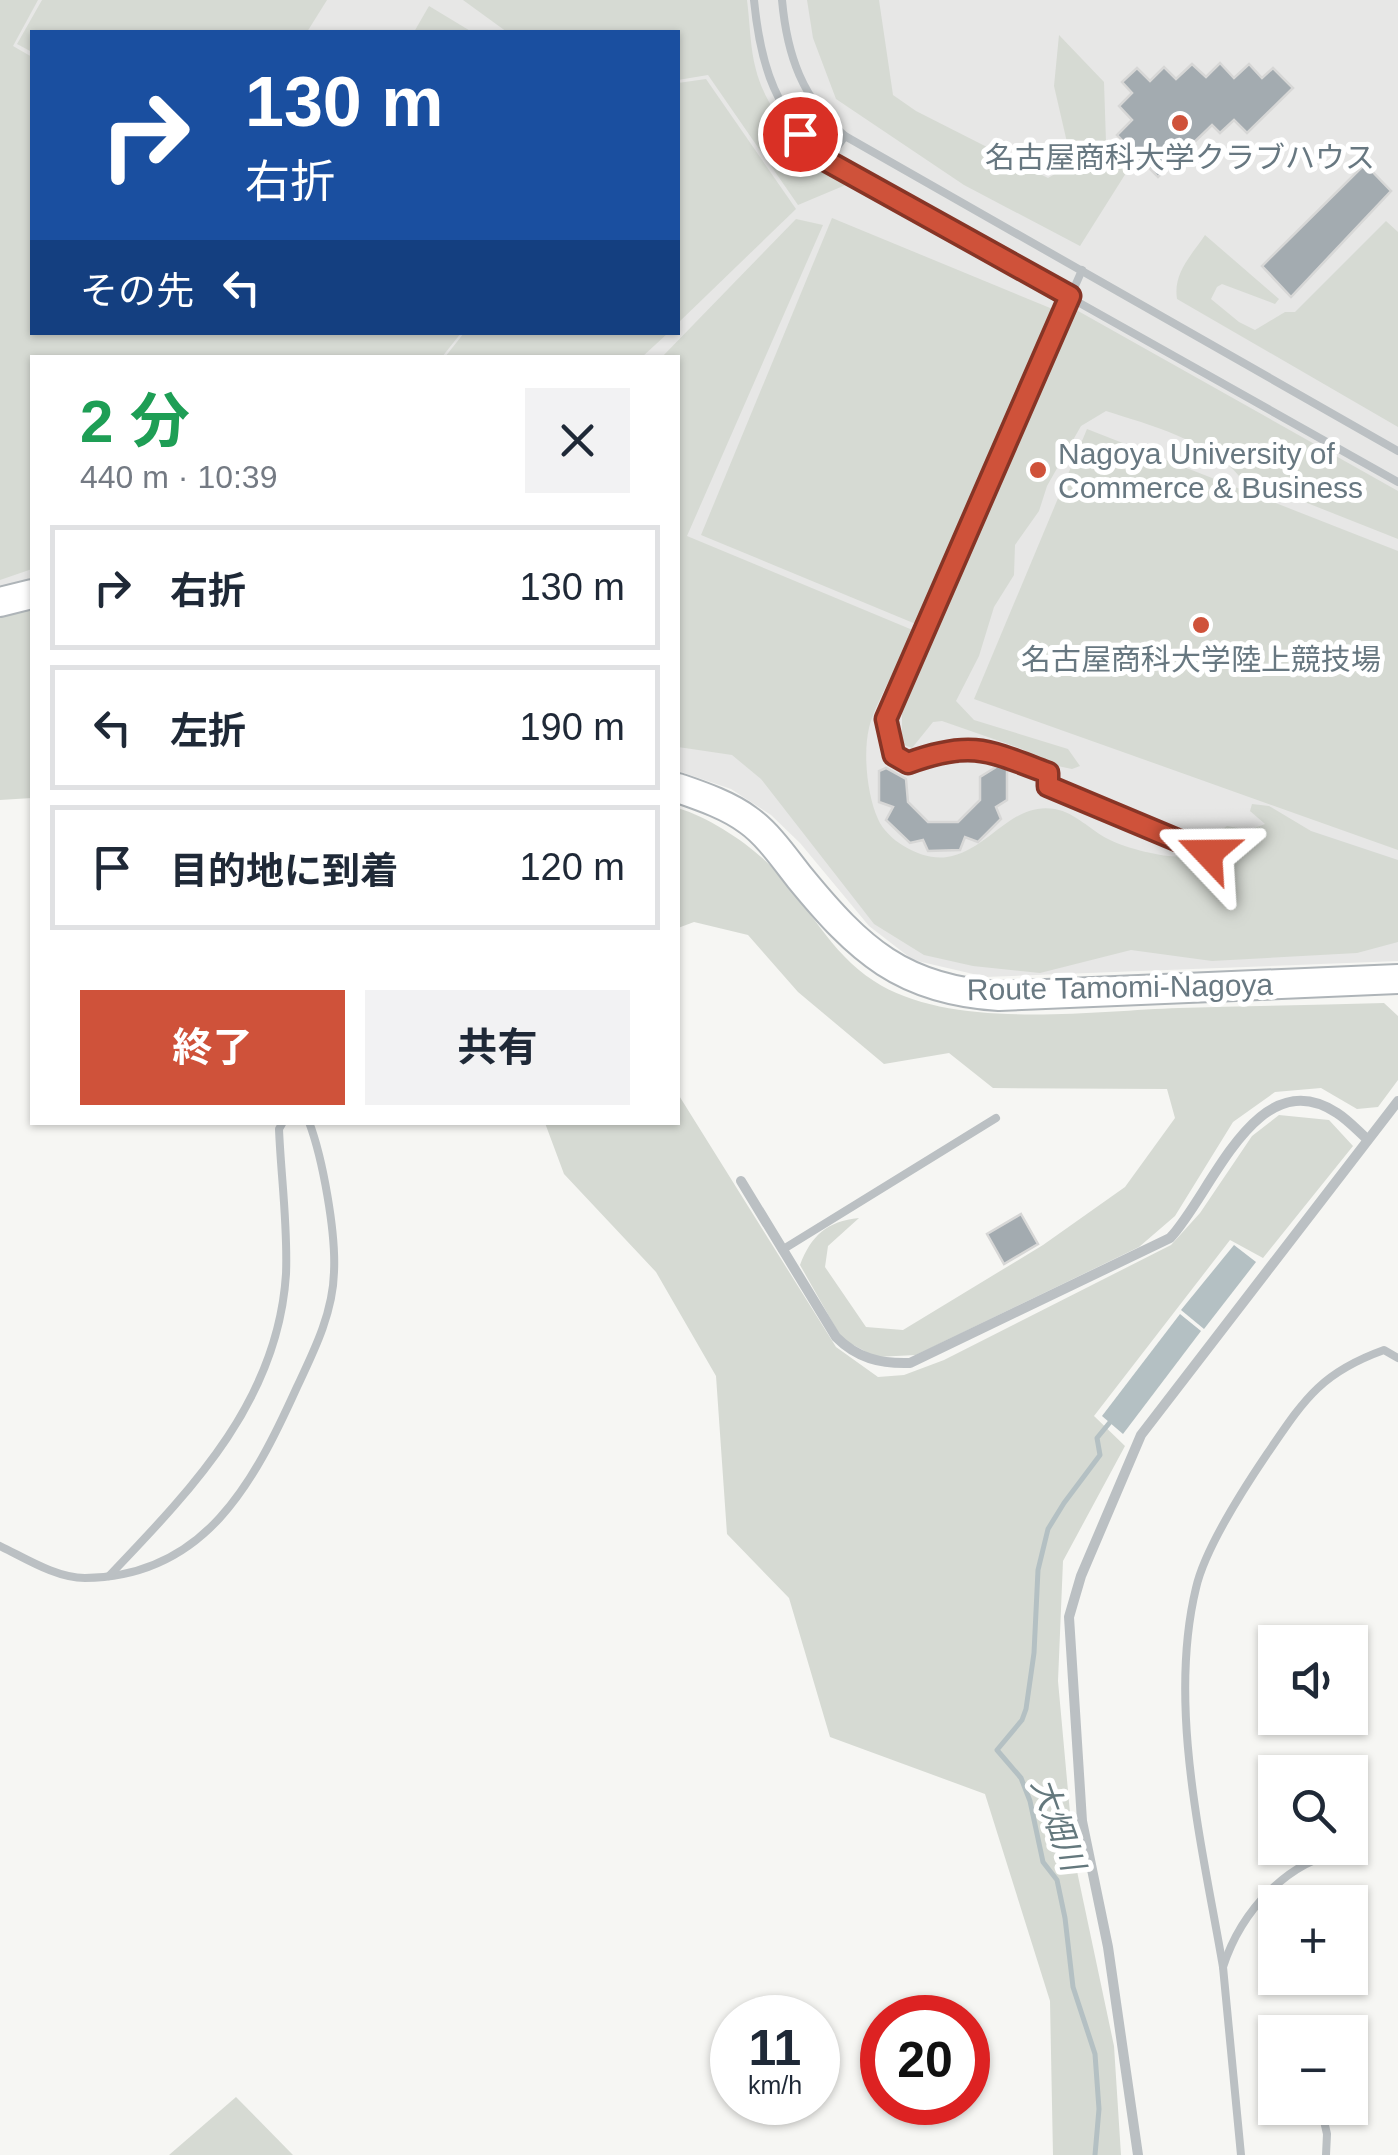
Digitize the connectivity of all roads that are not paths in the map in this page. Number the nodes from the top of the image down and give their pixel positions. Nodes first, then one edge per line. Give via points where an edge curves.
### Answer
1 (754, 0) edge
2 (782, 0) edge
3 (845, 136) junction
4 (827, 161) junction
5 (1082, 270) junction
6 (1070, 296) junction
7 (1398, 451) edge
8 (1398, 482) edge
9 (30, 594) edge
10 (0, 602) edge
11 (680, 789) edge
12 (1208, 853) dead end
13 (1398, 979) edge
14 (1398, 1101) edge
15 (996, 1118) dead end
16 (281, 1125) edge
17 (310, 1125) edge
18 (1367, 1139) junction
19 (741, 1180) dead end
20 (782, 1250) junction
21 (1398, 1358) edge
22 (0, 1546) edge
23 (108, 1576) junction
24 (1300, 1865) edge
25 (1223, 1967) junction
26 (1325, 2125) edge
27 (1138, 2155) edge
28 (1241, 2155) edge
29 (1326, 2155) edge

1 - 4 lane via 758,44 775,92 800,134
2 - 3 lane via 797,73 812,102
3 - 4 lane
3 - 5 lane
4 - 6 lane
5 - 6 lane
5 - 7 lane
6 - 8 lane
6 - 12 lane via 886,719 894,755 908,763 941,750 988,750 1048,773 1048,786
9 - 10 main road
11 - 13 main road, Route Tamomi-Nagoya via 750,820 835,920 888,966 932,987 998,996
14 - 18 street
15 - 20 lane
16 - 23 lane via 286,1273 265,1372 209,1467
17 - 23 lane via 333,1242 331,1300 318,1340 253,1477 218,1522 172,1555
18 - 20 street via 1318,1104 1279,1106 1240,1135 1170,1238 910,1363 889,1364 849,1350
18 - 27 street via 1140,1436 1069,1617 1082,1820
19 - 20 street
21 - 25 lane via 1384,1350 1334,1372 1316,1388 1237,1498 1196,1584 1186,1684 1190,1754
22 - 23 lane via 65,1575
24 - 25 lane via 1251,1912
25 - 28 lane
26 - 29 lane

